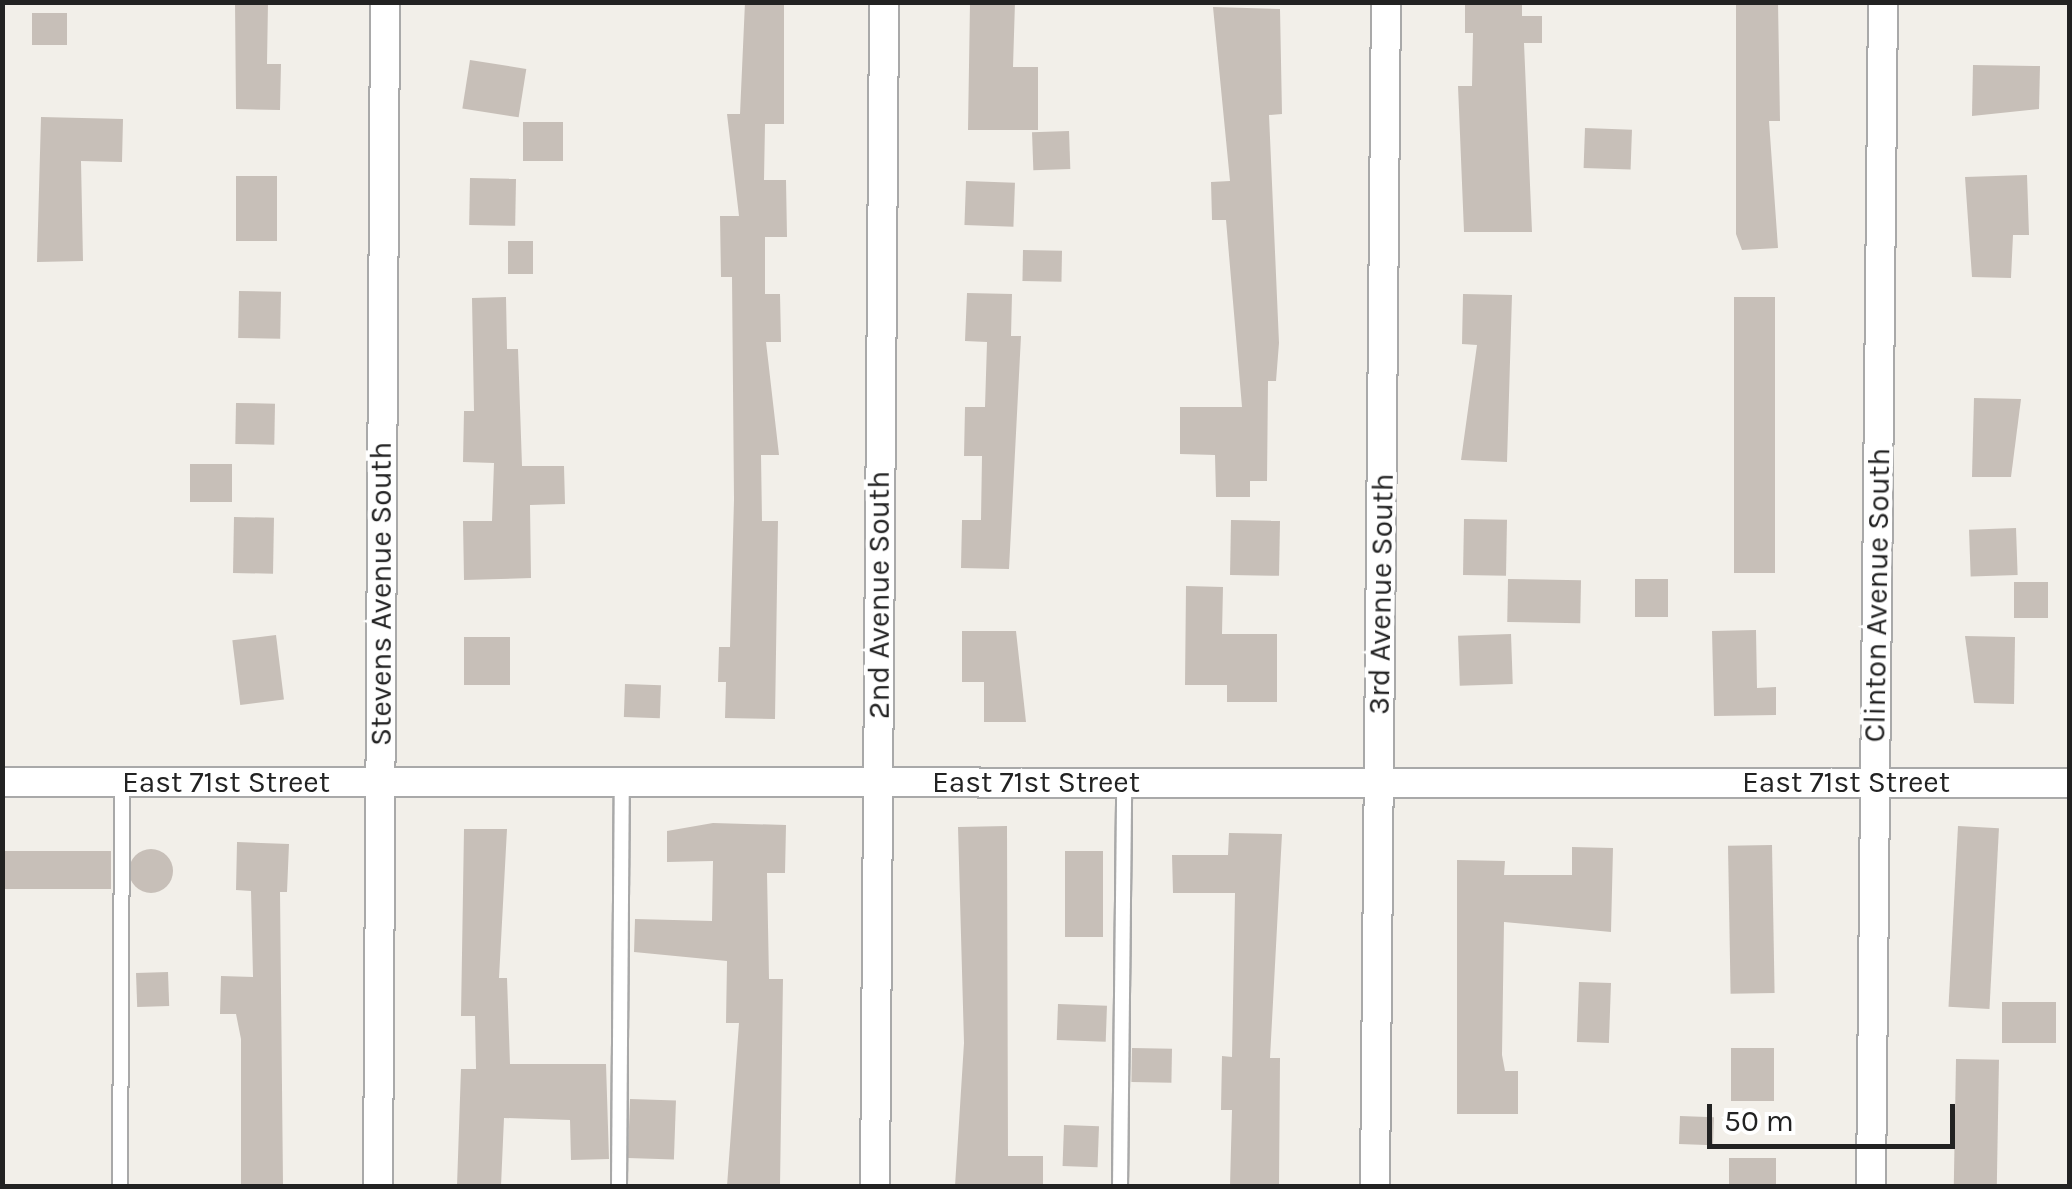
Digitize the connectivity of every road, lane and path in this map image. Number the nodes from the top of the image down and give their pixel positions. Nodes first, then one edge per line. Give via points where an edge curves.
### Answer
1 (385, 2) edge
2 (884, 2) edge
3 (1386, 2) edge
4 (1883, 2) edge
5 (2, 782) edge
6 (122, 782) junction
7 (380, 782) junction
8 (622, 782) junction
9 (878, 782) junction
10 (1124, 782) junction
11 (1379, 782) junction
12 (1875, 782) junction
13 (2070, 783) edge
14 (120, 1186) edge
15 (378, 1186) edge
16 (619, 1186) edge
17 (874, 1186) edge
18 (1120, 1186) edge
19 (1375, 1186) edge
20 (1870, 1186) edge

1 - 7 street, Stevens Avenue South
2 - 9 street, 2nd Avenue South
3 - 11 street, 3rd Avenue South
4 - 12 street, Clinton Avenue South
5 - 6 street, East 71st Street
6 - 7 street, East 71st Street
6 - 14 lane
7 - 8 street, East 71st Street
7 - 15 street, Stevens Avenue South
8 - 9 street, East 71st Street
8 - 16 lane
9 - 10 street, East 71st Street
9 - 17 street, 2nd Avenue South
10 - 11 street, East 71st Street
10 - 18 lane
11 - 12 street, East 71st Street
11 - 19 street, 3rd Avenue South
12 - 13 street, East 71st Street
12 - 20 street, Clinton Avenue South

